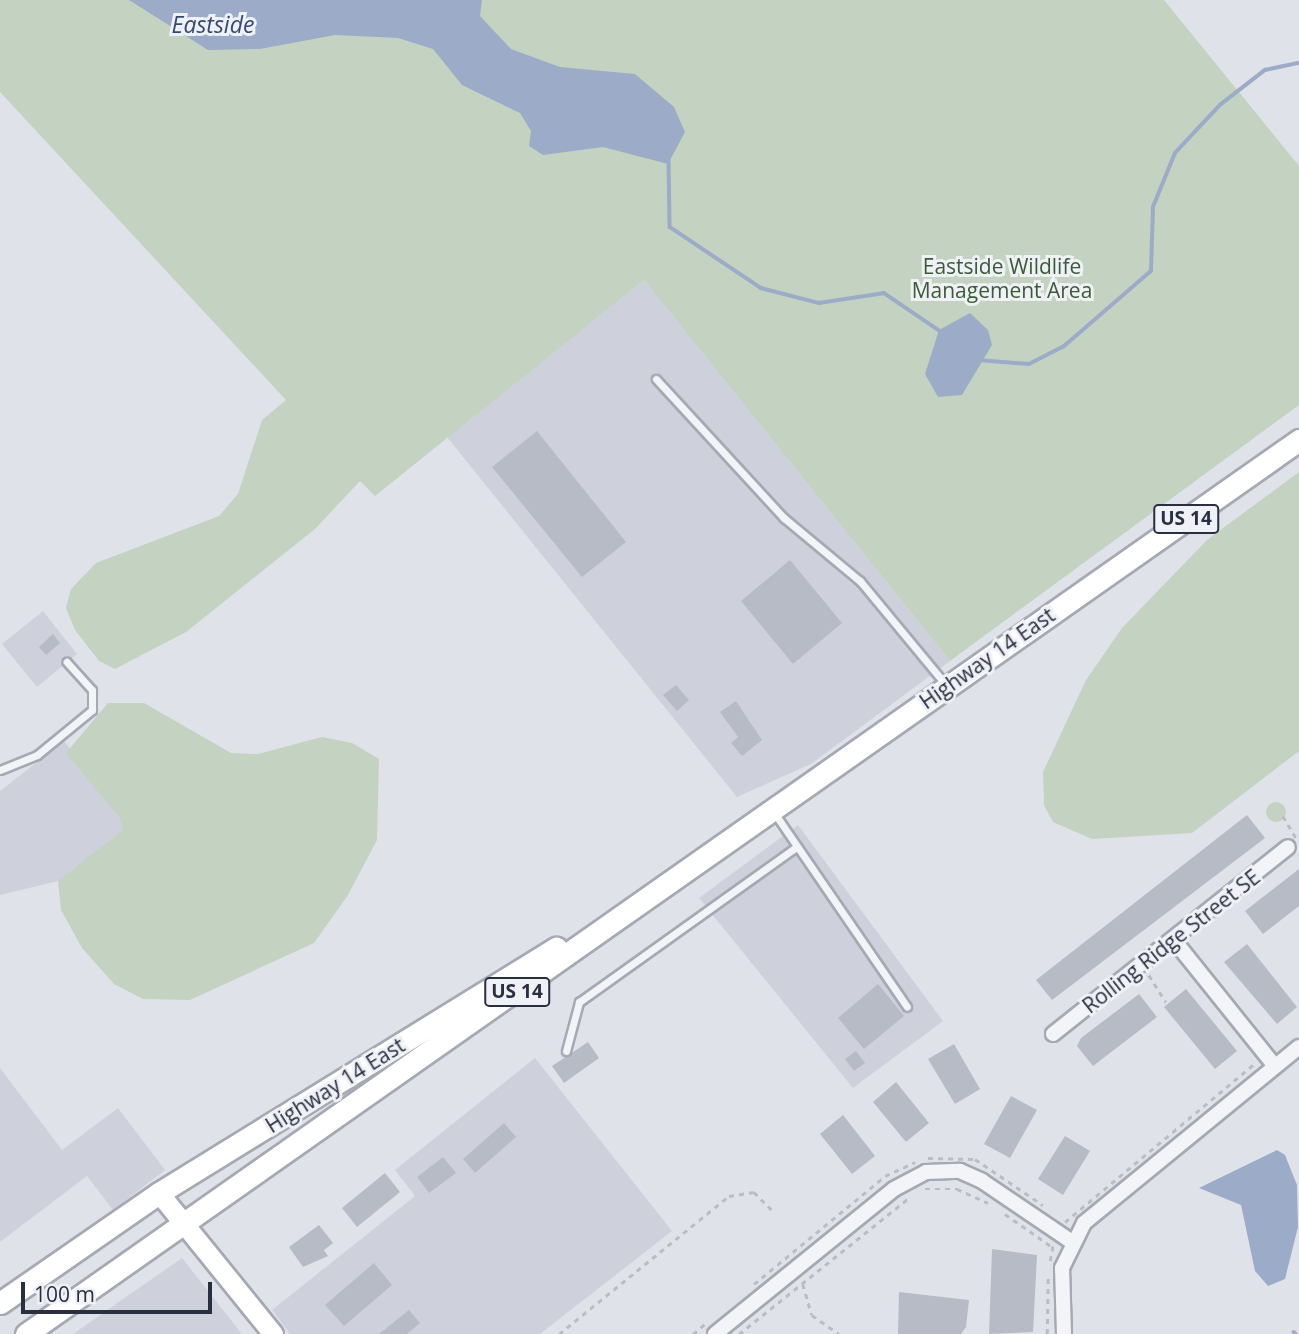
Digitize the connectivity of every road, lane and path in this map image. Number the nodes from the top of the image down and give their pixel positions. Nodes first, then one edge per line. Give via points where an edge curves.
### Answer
1 (656, 379) dead end
2 (1299, 440) edge
3 (67, 662) dead end
4 (947, 687) junction
5 (0, 770) edge
6 (772, 810) junction
7 (1283, 816) dead end
8 (796, 847) junction
9 (1288, 847) joint
10 (676, 877) junction
11 (1173, 939) junction
12 (1142, 963) junction
13 (1166, 1002) dead end
14 (908, 1007) dead end
15 (1053, 1034) dead end
16 (1299, 1048) edge
17 (566, 1051) dead end
18 (1270, 1059) junction
19 (159, 1193) junction
20 (775, 1213) dead end
21 (1066, 1221) dead end
22 (184, 1226) junction
23 (1072, 1242) junction
24 (803, 1284) junction
25 (0, 1303) edge
26 (26, 1334) edge
27 (273, 1334) edge
28 (559, 1334) edge
29 (715, 1334) edge
30 (739, 1334) edge
31 (839, 1334) edge
32 (1047, 1334) edge
33 (1064, 1334) edge

1 - 4 lane via 784,518 860,581
2 - 4 main road, Highway 14 East / US 14
3 - 5 lane via 92,690 92,710 37,755
4 - 6 main road, Highway 14 East / US 14
6 - 8 lane
6 - 10 main road, Highway 14 East / US 14
7 - 9 path via 1298,835
8 - 14 lane
8 - 17 lane via 579,1002
9 - 11 street, Rolling Ridge Street SE
10 - 19 main road, Highway 14 East / US 14
10 - 22 main road, Highway 14 East / US 14
11 - 12 street, Rolling Ridge Street SE
11 - 18 street
12 - 13 path
12 - 15 street, Rolling Ridge Street SE
16 - 18 street
18 - 21 path
18 - 23 street via 1101,1205
19 - 22 street
19 - 25 main road, Highway 14 East / US 14
20 - 28 path via 754,1192 729,1196
22 - 26 main road, Highway 14 East / US 14
22 - 27 street
23 - 29 street via 982,1181 960,1171 926,1172 894,1189
23 - 33 street via 1062,1268
24 - 30 path
24 - 31 path via 812,1315
24 - 32 path via 913,1195 957,1189 1051,1246

